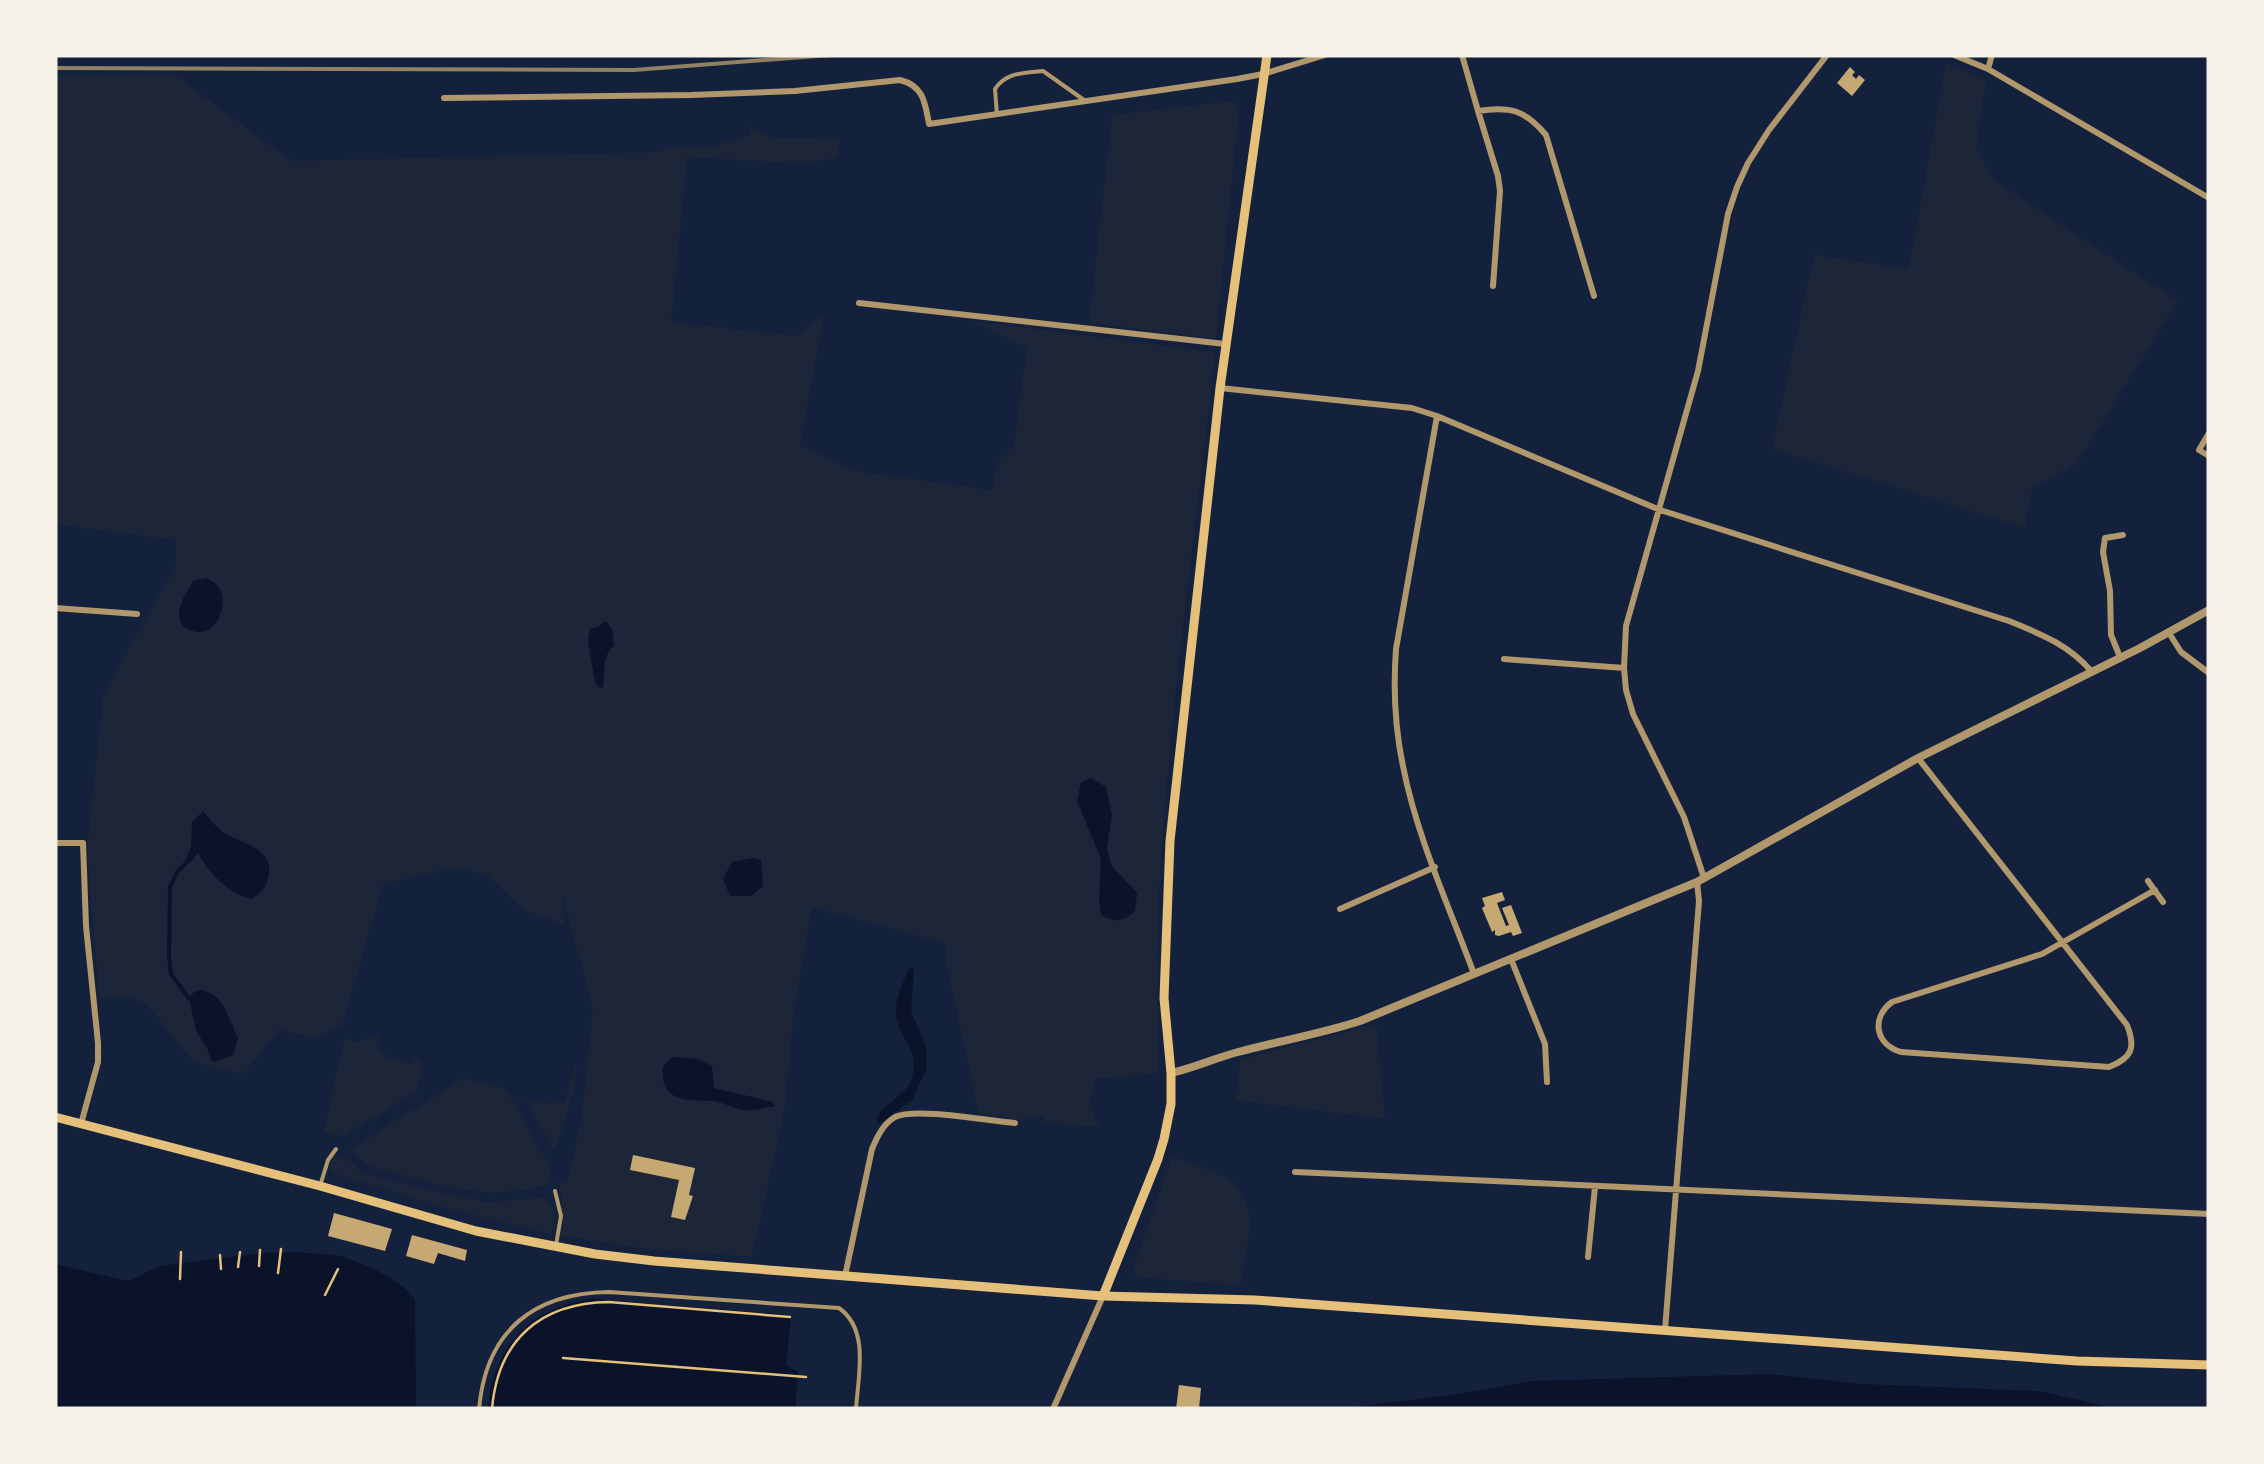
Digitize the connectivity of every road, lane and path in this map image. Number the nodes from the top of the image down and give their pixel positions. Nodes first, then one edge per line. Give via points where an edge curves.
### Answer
1 (1267, 55) edge
2 (1324, 55) edge
3 (1462, 55) edge
4 (1827, 55) edge
5 (1954, 55) edge
6 (1992, 55) edge
7 (1988, 69) junction
8 (1263, 74) junction
9 (444, 98) dead end
10 (1085, 101) junction
11 (1478, 111) junction
12 (997, 115) junction
13 (2209, 198) edge
14 (1493, 286) dead end
15 (1594, 296) dead end
16 (859, 303) dead end
17 (1226, 344) junction
18 (1220, 388) junction
19 (1437, 416) junction
20 (2209, 434) edge
21 (2209, 456) edge
22 (1660, 510) junction
23 (2123, 535) dead end
24 (55, 608) edge
25 (2209, 610) edge
26 (137, 614) dead end
27 (2169, 632) junction
28 (2120, 657) junction
29 (1504, 659) dead end
30 (1624, 668) junction
31 (2092, 672) junction
32 (2209, 672) edge
33 (1918, 758) junction
34 (55, 844) edge
35 (1434, 868) junction
36 (1701, 880) junction
37 (2148, 880) dead end
38 (2155, 890) junction
39 (2162, 902) dead end
40 (1340, 910) dead end
41 (2064, 943) junction
42 (1511, 959) junction
43 (1474, 974) junction
44 (1171, 1073) junction
45 (1547, 1082) dead end
46 (55, 1117) edge
47 (81, 1124) junction
48 (1015, 1124) dead end
49 (336, 1149) dead end
50 (1295, 1172) dead end
51 (320, 1186) junction
52 (1594, 1187) junction
53 (1676, 1190) junction
54 (555, 1191) dead end
55 (2209, 1214) edge
56 (555, 1248) junction
57 (281, 1249) dead end
58 (260, 1250) dead end
59 (181, 1252) dead end
60 (240, 1252) dead end
61 (220, 1256) dead end
62 (1588, 1257) dead end
63 (259, 1266) dead end
64 (238, 1268) dead end
65 (221, 1269) dead end
66 (338, 1269) dead end
67 (278, 1272) dead end
68 (845, 1276) junction
69 (180, 1279) dead end
70 (325, 1295) dead end
71 (1104, 1296) junction
72 (790, 1318) dead end
73 (1665, 1330) junction
74 (563, 1358) dead end
75 (2209, 1366) edge
76 (806, 1378) dead end
77 (479, 1409) edge
78 (492, 1409) edge
79 (856, 1409) edge
80 (1053, 1409) edge

1 - 8 main road
2 - 8 street
3 - 11 street
4 - 22 street via 1769,130 1737,187
5 - 7 street
6 - 7 street
7 - 13 street
8 - 10 street
8 - 17 main road
9 - 12 street via 777,92 900,80 920,91 928,124
10 - 12 street
10 - 12 lane via 1042,71 1012,75 996,89
11 - 14 street via 1500,190
11 - 15 street via 1518,111 1546,135
16 - 17 street
17 - 18 main road
18 - 19 street
18 - 44 main road via 1170,840 1164,998
19 - 22 street
19 - 35 street via 1394,682 1402,765
20 - 21 street via 2200,450
22 - 30 street via 1626,626
22 - 31 street via 2009,621 2054,639
23 - 28 street via 2105,538 2103,552 2111,635
24 - 26 street
25 - 27 street
27 - 28 street
27 - 32 street via 2181,652
28 - 31 street
29 - 30 street
30 - 36 street via 1633,714 1684,818
31 - 33 street
33 - 36 street
33 - 41 street
34 - 47 street via 83,843 98,1062
35 - 40 street
35 - 43 street
36 - 42 street
36 - 53 street
37 - 38 street
38 - 39 street
38 - 41 street
41 - 41 street via 2128,1025 2133,1040 2122,1062 2109,1067 1901,1052 1881,1038 1878,1022 1892,1002
42 - 43 street
42 - 45 street via 1545,1044
43 - 44 street via 1345,1026
44 - 71 main road via 1164,1139
46 - 47 main road
47 - 51 main road
48 - 68 street via 914,1113 878,1133
49 - 51 lane
50 - 52 street
51 - 56 main road
52 - 53 street
52 - 62 street
53 - 55 street
53 - 73 street
54 - 56 lane via 561,1216
56 - 68 main road
57 - 67 path
58 - 63 path
59 - 69 path
60 - 64 path
61 - 65 path
66 - 70 path
68 - 71 main road
71 - 73 main road via 1256,1300
71 - 80 street
72 - 78 path via 609,1302 563,1308 534,1324 510,1349
73 - 75 main road
74 - 76 path
77 - 79 lane via 488,1362 516,1324 531,1311 586,1292 839,1308 859,1344

